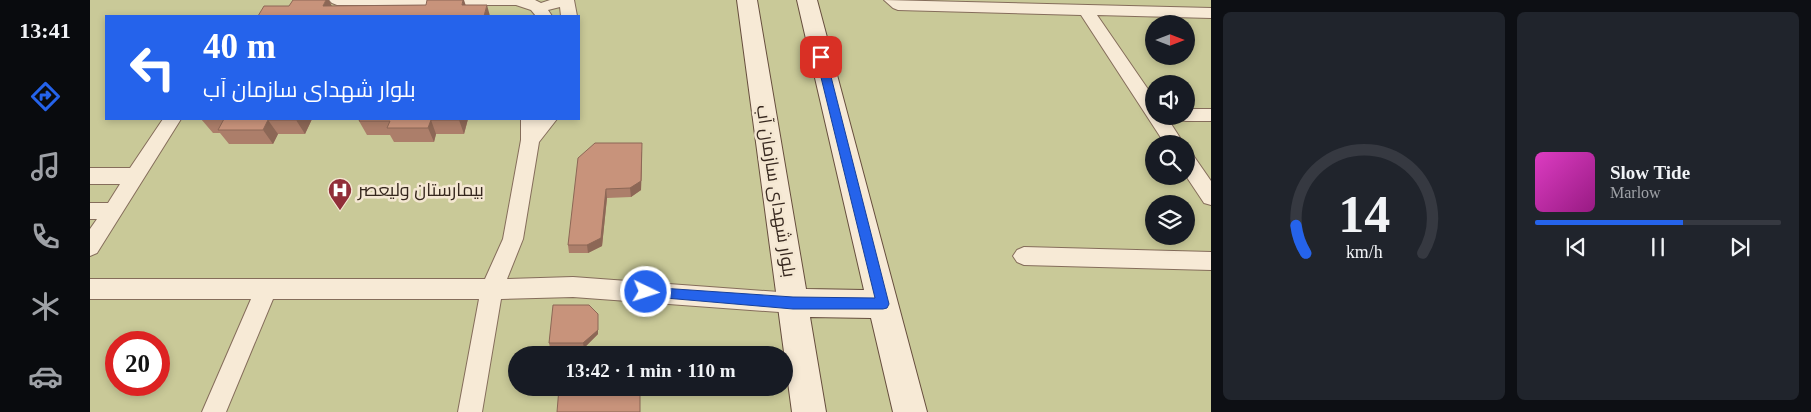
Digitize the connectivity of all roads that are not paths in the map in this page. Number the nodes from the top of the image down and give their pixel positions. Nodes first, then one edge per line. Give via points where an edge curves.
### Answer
1 (337, 0) edge
2 (566, 0) edge
3 (747, 0) edge
4 (807, 0) edge
5 (892, 0) edge
6 (1086, 10) junction
7 (542, 12) edge
8 (1211, 12) edge
9 (569, 15) edge
10 (1145, 98) edge
11 (1195, 115) edge
12 (1211, 115) edge
13 (171, 120) edge
14 (546, 120) edge
15 (530, 129) edge
16 (1195, 173) edge
17 (90, 176) edge
18 (135, 176) junction
19 (1211, 197) edge
20 (90, 211) edge
21 (113, 211) junction
22 (90, 247) edge
23 (1024, 256) dead end
24 (1211, 261) edge
25 (90, 289) edge
26 (266, 289) junction
27 (492, 289) junction
28 (793, 303) junction
29 (883, 304) junction
30 (214, 412) edge
31 (470, 412) edge
32 (809, 412) edge
33 (910, 412) edge

1 - 7 lane via 516,0 531,3
2 - 7 lane
2 - 9 lane
3 - 28 main road, بلوار شهدای سازمان آب
4 - 29 main road
5 - 6 lane via 898,6
6 - 8 lane
6 - 10 lane
11 - 12 lane
13 - 18 lane
14 - 15 lane
15 - 27 lane via 513,238
16 - 19 lane
17 - 18 lane
18 - 21 lane
20 - 21 lane
21 - 22 lane
23 - 24 lane
25 - 26 lane
26 - 27 lane
26 - 30 lane
27 - 28 lane via 573,287
27 - 31 lane
28 - 29 main road
28 - 32 main road, بلوار شهدای سازمان آب
29 - 33 main road

